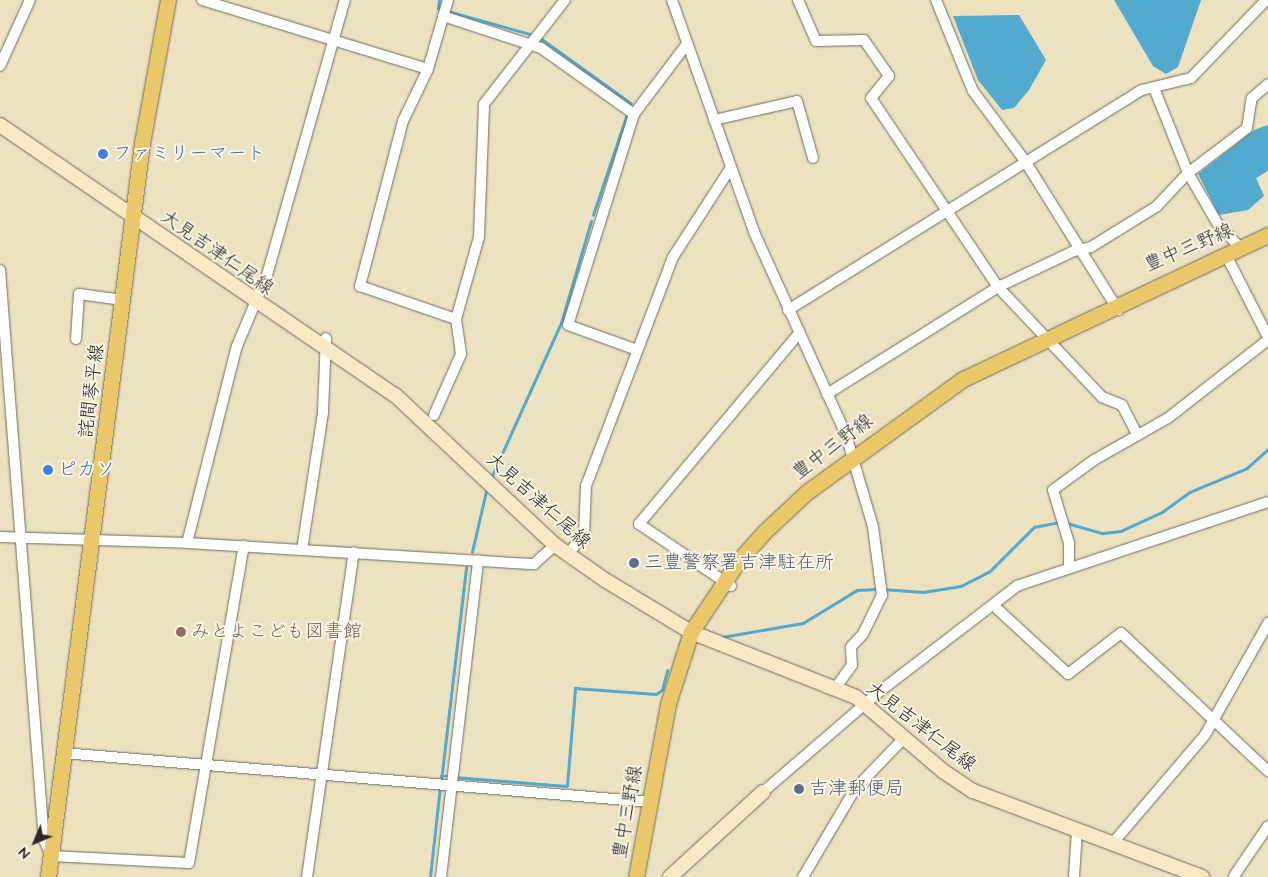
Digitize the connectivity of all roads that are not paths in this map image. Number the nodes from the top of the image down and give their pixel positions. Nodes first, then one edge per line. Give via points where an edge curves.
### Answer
1 (30, 0) edge
2 (168, 0) edge
3 (202, 0) edge
4 (345, 0) edge
5 (448, 0) edge
6 (565, 0) edge
7 (672, 0) edge
8 (798, 0) edge
9 (936, 0) edge
10 (1266, 0) edge
11 (443, 16) junction
12 (334, 39) junction
13 (533, 42) junction
14 (687, 44) junction
15 (0, 66) edge
16 (428, 69) junction
17 (1268, 84) edge
18 (1154, 88) junction
19 (634, 114) junction
20 (714, 120) junction
21 (0, 125) edge
22 (813, 158) dead end
23 (1026, 162) junction
24 (730, 168) junction
25 (1188, 172) junction
26 (947, 209) junction
27 (133, 217) junction
28 (1268, 235) edge
29 (1241, 248) junction
30 (1081, 249) junction
31 (1226, 255) junction
32 (0, 270) edge
33 (998, 287) junction
34 (123, 300) junction
35 (1, 301) edge
36 (257, 304) junction
37 (1117, 307) junction
38 (788, 310) junction
39 (456, 319) junction
40 (798, 333) junction
41 (1045, 337) junction
42 (76, 338) dead end
43 (1268, 338) edge
44 (326, 343) junction
45 (637, 350) junction
46 (828, 394) junction
47 (5, 405) edge
48 (434, 415) dead end
49 (1137, 435) junction
50 (854, 456) junction
51 (1268, 502) edge
52 (0, 537) edge
53 (20, 537) junction
54 (91, 539) junction
55 (187, 542) junction
56 (555, 545) junction
57 (244, 546) junction
58 (302, 550) junction
59 (354, 552) junction
60 (567, 554) junction
61 (478, 560) junction
62 (1069, 567) junction
63 (728, 584) junction
64 (993, 605) junction
65 (1268, 623) edge
66 (691, 632) junction
67 (835, 688) junction
68 (866, 704) junction
69 (1213, 717) junction
70 (905, 737) junction
71 (63, 753) junction
72 (205, 766) junction
73 (1268, 771) edge
74 (322, 775) junction
75 (451, 786) junction
76 (763, 792) joint
77 (650, 802) junction
78 (1268, 826) edge
79 (1077, 830) junction
80 (1112, 844) junction
81 (51, 856) junction
82 (1234, 876) edge
83 (48, 877) edge
84 (307, 877) edge
85 (441, 877) edge
86 (636, 877) edge
87 (670, 877) edge
88 (803, 877) edge
89 (1074, 877) edge
90 (1202, 877) edge

1 - 15 street
2 - 27 main road, 詫間琴平線
3 - 12 street
4 - 12 street
5 - 11 street
6 - 13 street
7 - 14 street
8 - 26 street via 816,41 864,40 889,76 871,98
9 - 23 street via 973,91
10 - 18 street via 1191,78
11 - 13 street
11 - 16 street
12 - 16 street
12 - 36 street
13 - 19 street
13 - 39 street via 484,104 479,237
14 - 19 street
14 - 20 street
16 - 39 street via 403,121 360,286
17 - 25 street via 1252,98 1247,128
18 - 23 street via 1142,90
18 - 25 street
19 - 45 street via 568,325
20 - 22 street via 797,101
20 - 24 street
21 - 27 main road, 大見吉津仁尾線
23 - 26 street
23 - 30 street
24 - 38 street
24 - 45 street via 674,257
25 - 29 street via 1219,226
25 - 30 street via 1157,206
26 - 33 street
26 - 38 street
27 - 34 main road, 詫間琴平線
27 - 36 main road, 大見吉津仁尾線
28 - 29 main road, 豊中三野線
29 - 31 main road, 豊中三野線
30 - 33 street
30 - 37 street
31 - 37 main road, 豊中三野線
31 - 43 street
32 - 35 street
33 - 41 street
33 - 46 street
34 - 42 street via 79,294
34 - 54 main road, 詫間琴平線
35 - 47 street
36 - 44 main road, 大見吉津仁尾線
36 - 55 street via 237,346
37 - 41 main road, 豊中三野線
38 - 40 street
39 - 48 street via 460,360
40 - 46 street
40 - 63 street via 639,524
41 - 49 street via 1102,397 1122,404
41 - 50 main road, 豊中三野線 via 943,390
43 - 49 street via 1168,418
44 - 56 main road, 大見吉津仁尾線 via 395,395
44 - 58 street via 323,412
45 - 60 street via 586,486 584,535
46 - 50 street
47 - 53 street
49 - 62 street via 1053,490 1069,543
50 - 63 main road, 豊中三野線 via 778,518
50 - 67 street via 873,527 882,595 863,634 850,647 852,665
51 - 62 street
52 - 53 street
53 - 54 street
53 - 81 street via 44,840
54 - 55 street
54 - 71 main road, 詫間琴平線
55 - 57 street
56 - 60 main road, 大見吉津仁尾線
56 - 61 street via 534,564
57 - 58 street
57 - 72 street
58 - 59 street
59 - 61 street
59 - 74 street
60 - 66 main road, 大見吉津仁尾線
61 - 75 street
62 - 64 street via 1017,586
63 - 66 main road, 豊中三野線
64 - 68 street
64 - 69 street via 1068,674 1121,634
65 - 69 street
66 - 67 main road, 大見吉津仁尾線
66 - 77 main road, 豊中三野線 via 668,704
67 - 68 main road, 大見吉津仁尾線
68 - 70 main road, 大見吉津仁尾線
68 - 76 street
69 - 73 street
69 - 80 street via 1189,756
70 - 79 main road, 大見吉津仁尾線 via 974,791
70 - 88 street via 855,789
71 - 72 street
71 - 81 main road, 詫間琴平線
72 - 74 street
72 - 81 street via 186,865
74 - 75 street
74 - 84 street
75 - 77 street
75 - 85 street
76 - 87 main road
77 - 86 main road, 豊中三野線
78 - 82 street
79 - 80 main road, 大見吉津仁尾線
79 - 89 street
80 - 90 main road, 大見吉津仁尾線
81 - 83 main road, 詫間琴平線

